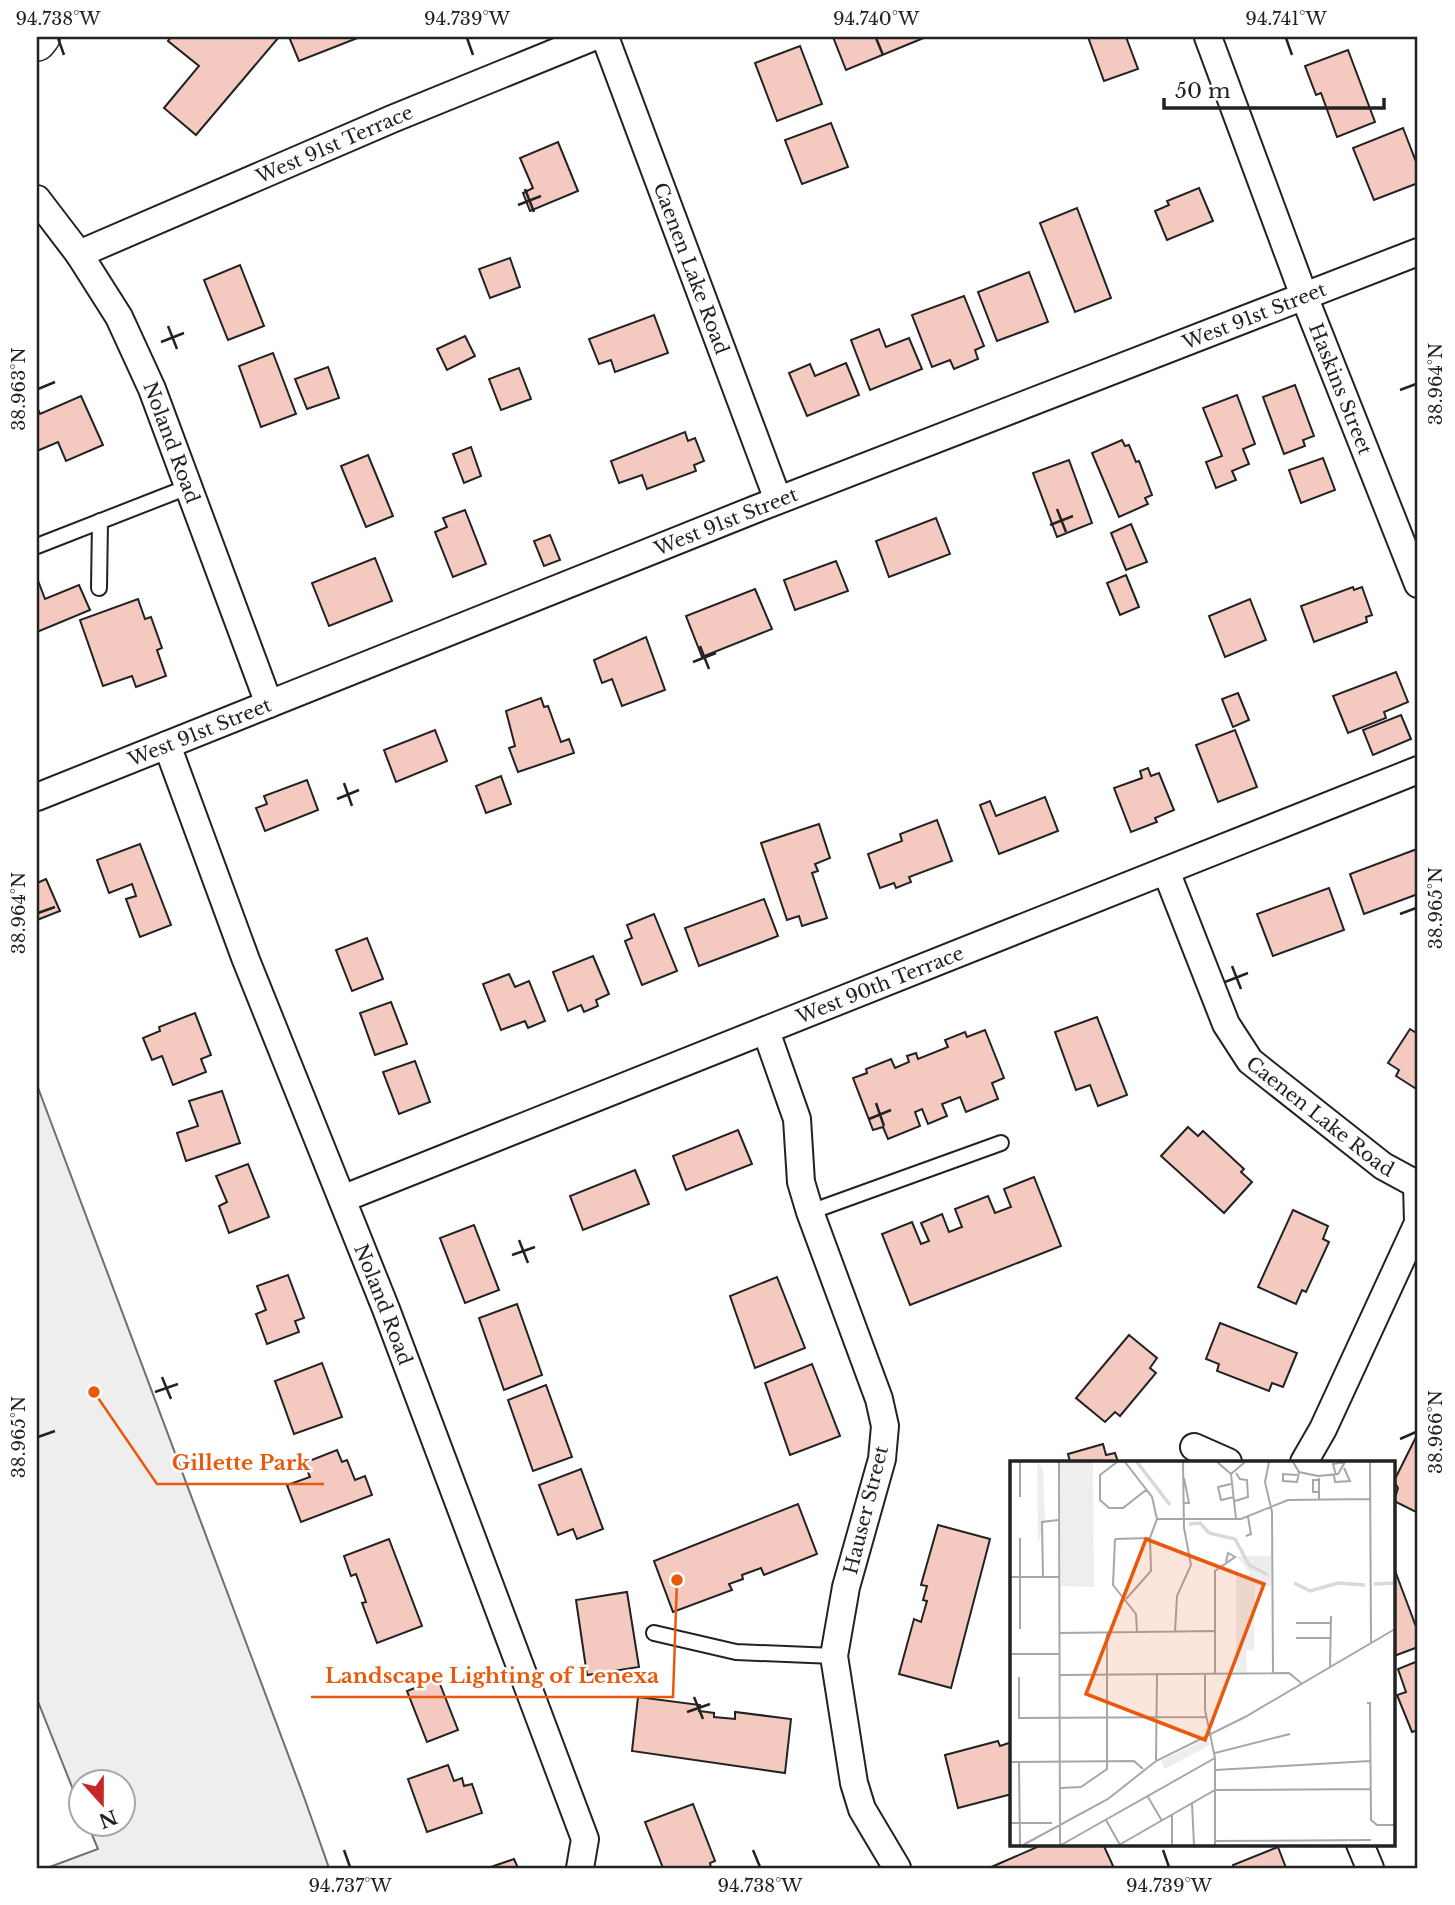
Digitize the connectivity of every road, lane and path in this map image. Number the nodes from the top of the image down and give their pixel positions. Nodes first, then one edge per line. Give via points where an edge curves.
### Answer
1 (41, 37) edge
2 (593, 37) edge
3 (605, 37) edge
4 (1208, 37) edge
5 (37, 41) edge
6 (37, 199) edge
7 (1418, 251) edge
8 (79, 254) junction
9 (1304, 296) junction
10 (188, 486) junction
11 (778, 500) junction
12 (100, 521) junction
13 (37, 546) edge
14 (1418, 584) edge
15 (99, 588) dead end
16 (269, 704) junction
17 (167, 745) junction
18 (1418, 770) edge
19 (37, 797) edge
20 (1166, 871) junction
21 (766, 1031) junction
22 (1001, 1143) dead end
23 (1417, 1185) edge
24 (342, 1199) junction
25 (810, 1212) junction
26 (1194, 1447) dead end
27 (1226, 1461) edge
28 (1305, 1461) edge
29 (654, 1633) dead end
30 (834, 1656) junction
31 (1361, 1846) edge
32 (580, 1868) edge
33 (897, 1868) edge
34 (1370, 1868) edge

1 - 5 main road
2 - 8 street, West 91st Terrace
3 - 11 street, Caenen Lake Road
4 - 9 street, Haskins Street
6 - 8 street, Noland Road
7 - 9 street, West 91st Street
8 - 10 street, Noland Road via 119,317
9 - 11 street, West 91st Street
9 - 14 street, Haskins Street
10 - 12 lane
10 - 16 street, Noland Road
11 - 16 street, West 91st Street
12 - 13 lane
12 - 15 lane
16 - 17 street, West 91st Street
17 - 19 street, West 91st Street
17 - 24 street, Noland Road via 246,960
18 - 20 street, West 90th Terrace
20 - 21 street, West 90th Terrace
20 - 23 street, Caenen Lake Road via 1226,1024 1250,1061 1383,1166
21 - 24 street, West 90th Terrace
21 - 25 street, Hauser Street via 797,1119 801,1182
22 - 25 lane
23 - 28 street, Caenen Lake Road via 1418,1223
24 - 32 street, Noland Road via 585,1839
25 - 30 street, Hauser Street via 885,1426 882,1459 846,1587
26 - 27 street
29 - 30 lane via 736,1652
30 - 33 street, Hauser Street via 854,1783 862,1809
31 - 34 street

